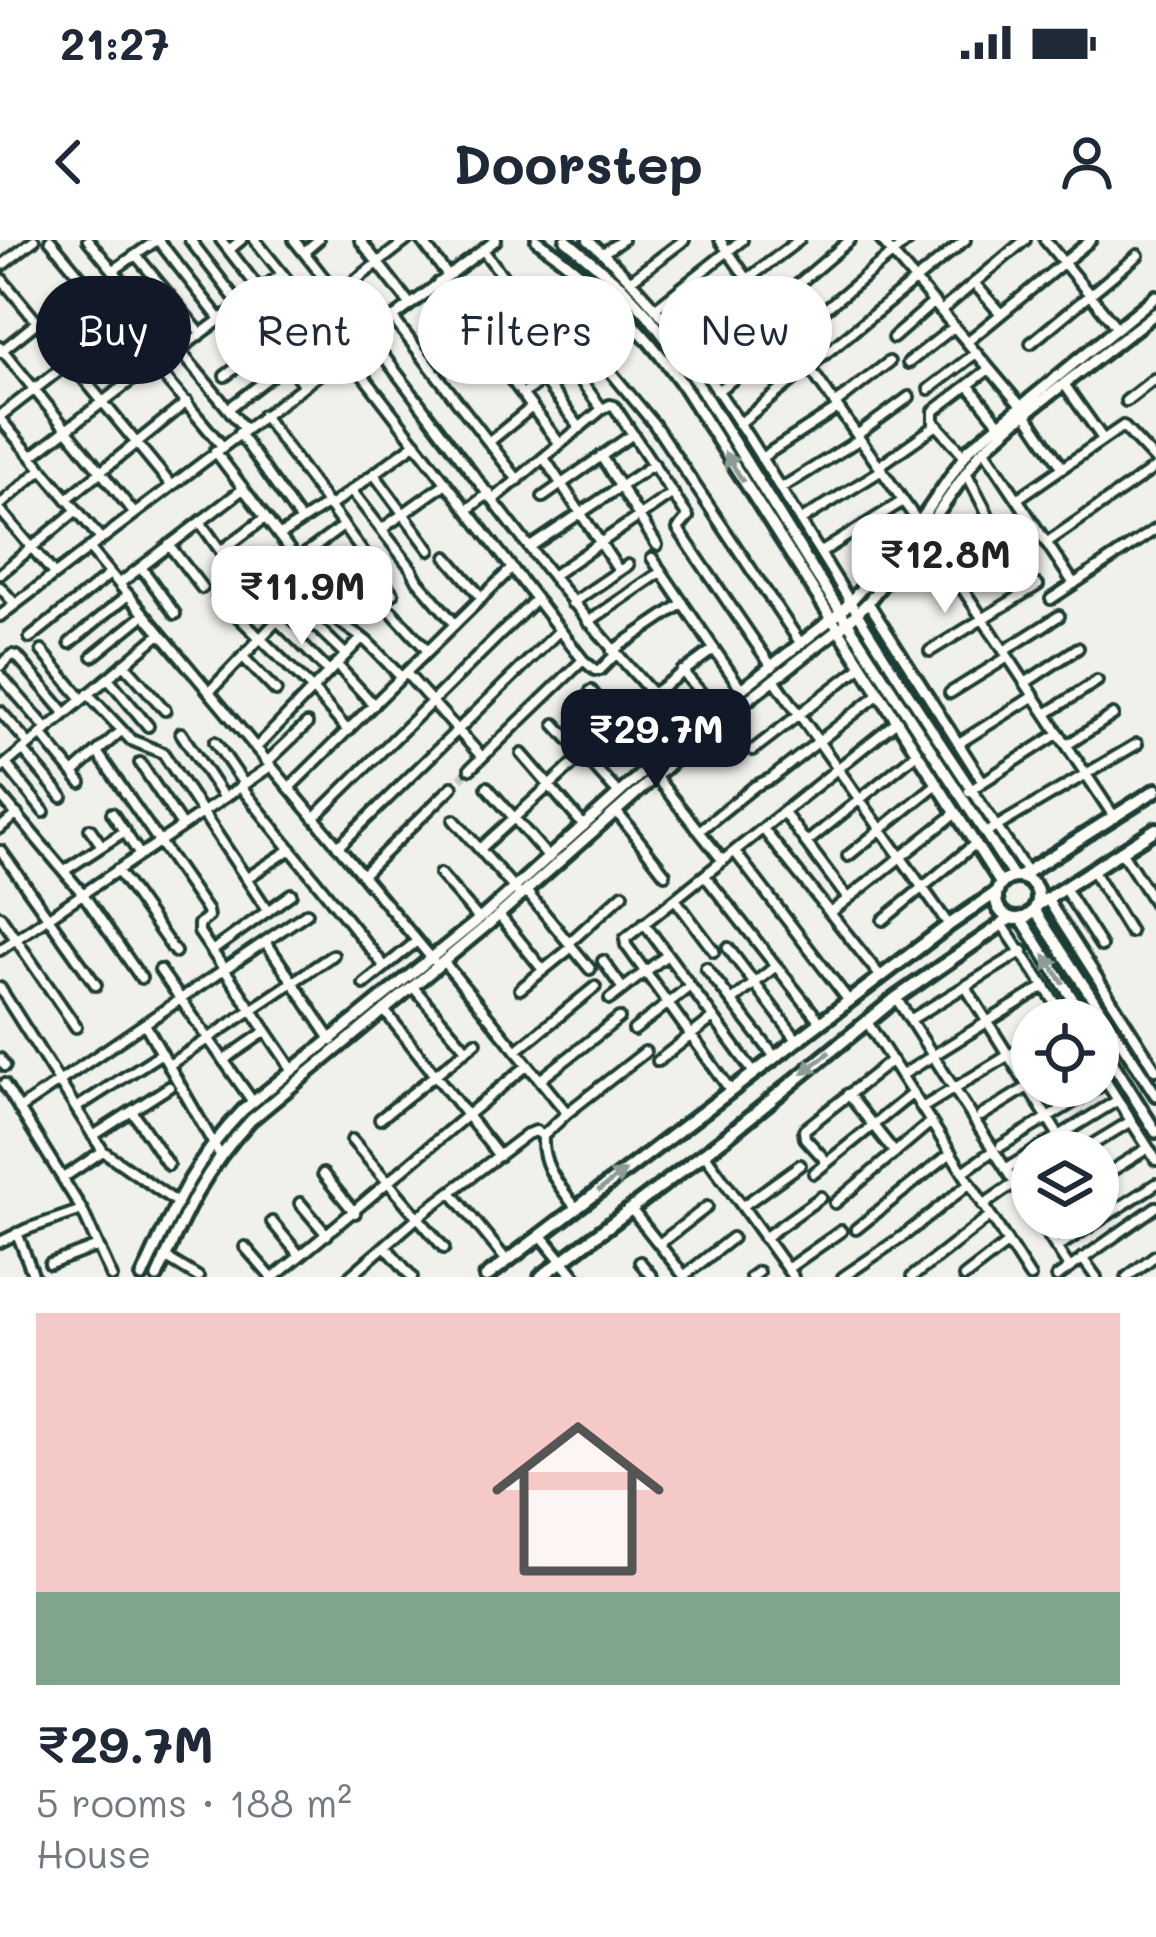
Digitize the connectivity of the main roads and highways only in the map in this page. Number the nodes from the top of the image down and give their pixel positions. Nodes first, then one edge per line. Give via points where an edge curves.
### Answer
1 (1156, 790) edge
2 (1155, 830) edge
3 (1020, 875) junction
4 (999, 888) junction
5 (1039, 904) junction
6 (1011, 920) junction
7 (486, 1277) edge
8 (541, 1277) edge

1 - 3 main road
2 - 5 main road
3 - 4 main road
3 - 5 main road
4 - 6 main road via 999,908
7 -> 4 main road
5 - 6 main road
6 -> 8 main road via 896,998

